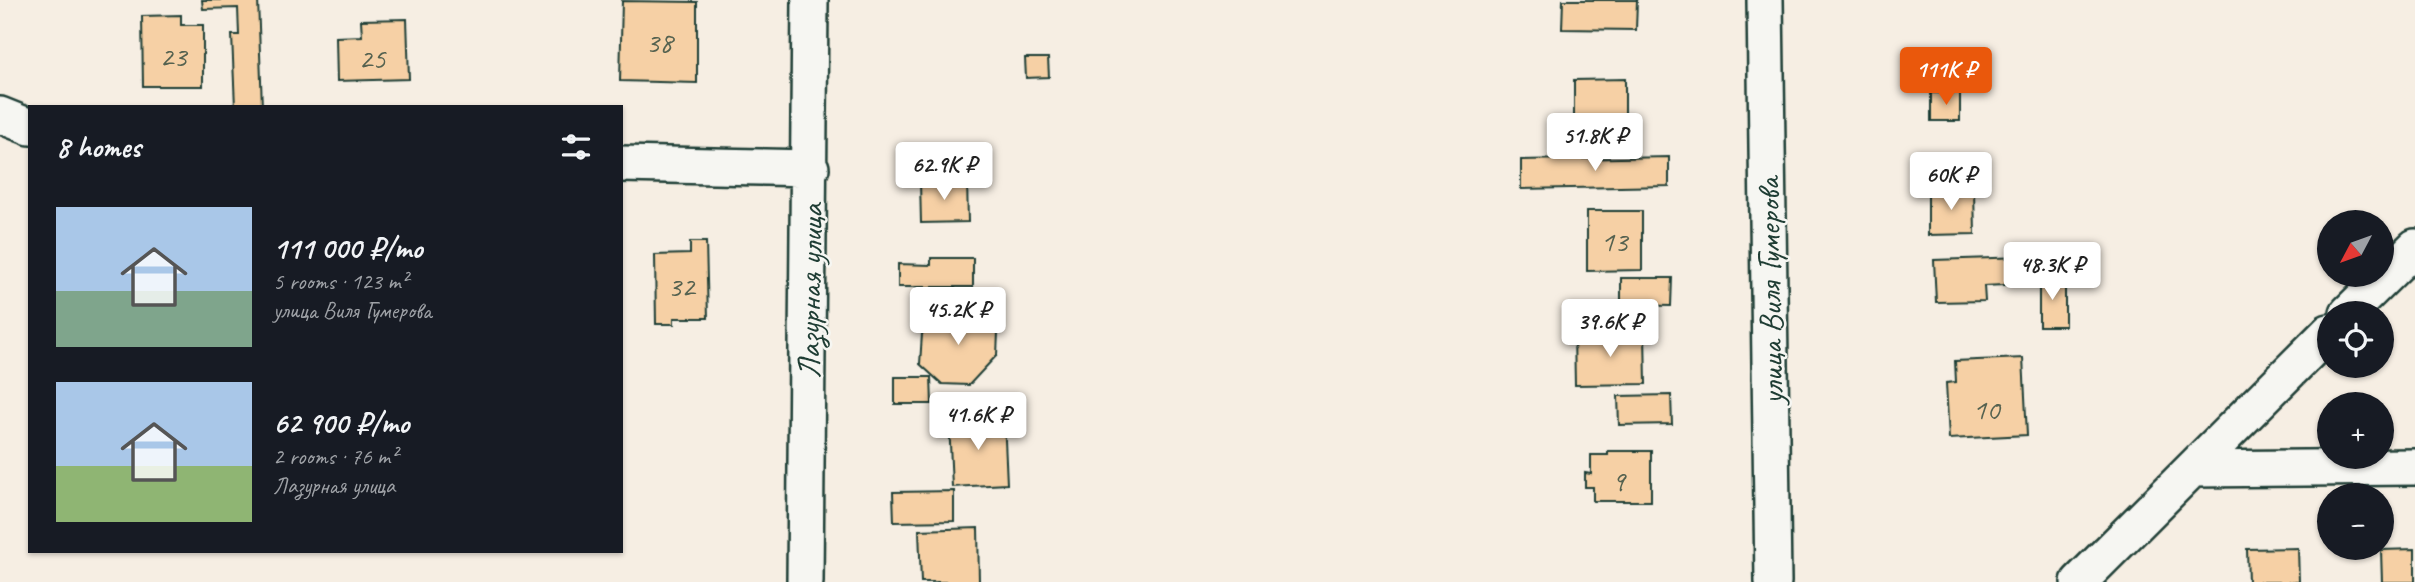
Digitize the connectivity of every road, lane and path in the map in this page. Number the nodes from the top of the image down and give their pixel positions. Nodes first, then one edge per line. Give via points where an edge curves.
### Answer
1 (810, 0) edge
2 (1765, 0) edge
3 (0, 115) edge
4 (28, 126) edge
5 (623, 164) edge
6 (811, 168) junction
7 (2415, 247) edge
8 (2360, 301) edge
9 (2317, 344) edge
10 (2415, 467) edge
11 (2193, 468) junction
12 (805, 582) edge
13 (1773, 582) edge
14 (2079, 582) edge

1 - 6 street, Лазурная улица
2 - 13 street, улица Виля Гумерова
3 - 4 street
5 - 6 street
6 - 12 street, Лазурная улица
7 - 8 street
9 - 11 street
10 - 11 street
11 - 14 street

